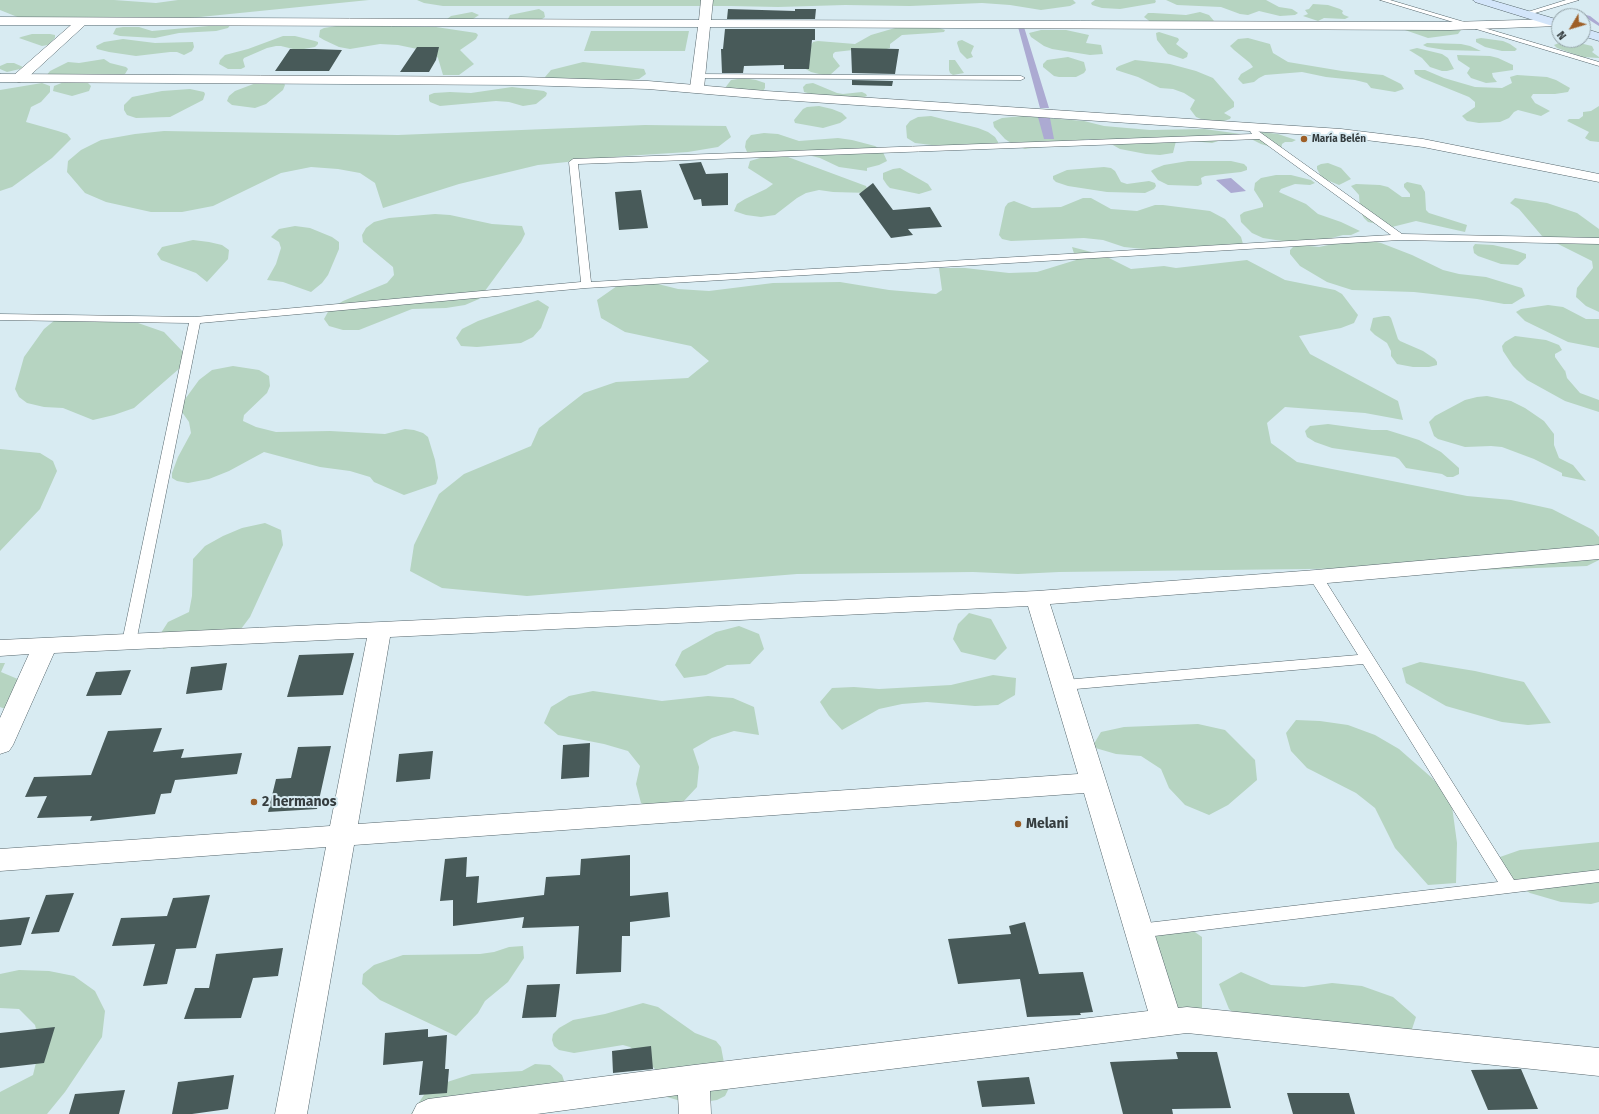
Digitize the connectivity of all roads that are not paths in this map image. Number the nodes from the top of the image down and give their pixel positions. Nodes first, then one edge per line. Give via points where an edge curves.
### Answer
1 (707, 0) edge
2 (1383, 0) edge
3 (1479, 0) edge
4 (1576, 0) edge
5 (1525, 14) junction
6 (0, 21) edge
7 (81, 22) junction
8 (1551, 22) edge
9 (704, 24) junction
10 (1551, 24) edge
11 (1471, 26) junction
12 (1599, 64) edge
13 (0, 78) edge
14 (19, 78) junction
15 (1021, 78) dead end
16 (698, 82) junction
17 (1248, 126) junction
18 (1259, 136) junction
19 (1599, 178) edge
20 (1400, 238) junction
21 (1599, 241) edge
22 (586, 285) junction
23 (0, 317) edge
24 (195, 320) junction
25 (1599, 552) edge
26 (1316, 577) junction
27 (1037, 598) junction
28 (380, 630) junction
29 (129, 642) junction
30 (45, 646) junction
31 (0, 648) edge
32 (1368, 659) junction
33 (1064, 686) junction
34 (0, 746) edge
35 (1093, 783) junction
36 (342, 837) junction
37 (0, 860) edge
38 (1599, 876) edge
39 (1510, 887) junction
40 (1138, 931) junction
41 (1167, 1023) junction
42 (1599, 1062) edge
43 (694, 1079) junction
44 (291, 1114) edge
45 (428, 1114) edge
46 (695, 1114) edge

1 - 9 street
2 - 11 lane
3 - 5 main road
4 - 5 lane
5 - 8 main road
6 - 7 street
7 - 9 street
7 - 14 street
9 - 11 street
9 - 16 street
10 - 11 street
11 - 12 lane
13 - 14 street
14 - 16 street via 648,85
15 - 16 lane
16 - 17 street via 774,95
17 - 18 lane
17 - 19 street via 1341,133 1423,143
18 - 20 lane
18 - 22 lane via 573,162
20 - 21 lane
20 - 22 lane
22 - 24 lane
23 - 24 lane
24 - 29 lane
25 - 26 street
26 - 27 street
26 - 32 lane
27 - 28 street
27 - 33 street
28 - 29 street
28 - 36 street
29 - 30 street
30 - 31 street
30 - 34 street
32 - 33 lane
32 - 39 lane
33 - 35 street
35 - 36 street
35 - 40 street
36 - 37 street
36 - 44 street
38 - 39 lane
39 - 40 lane
40 - 41 street
41 - 42 street via 1187,1020
41 - 43 street
43 - 45 street
43 - 46 street

